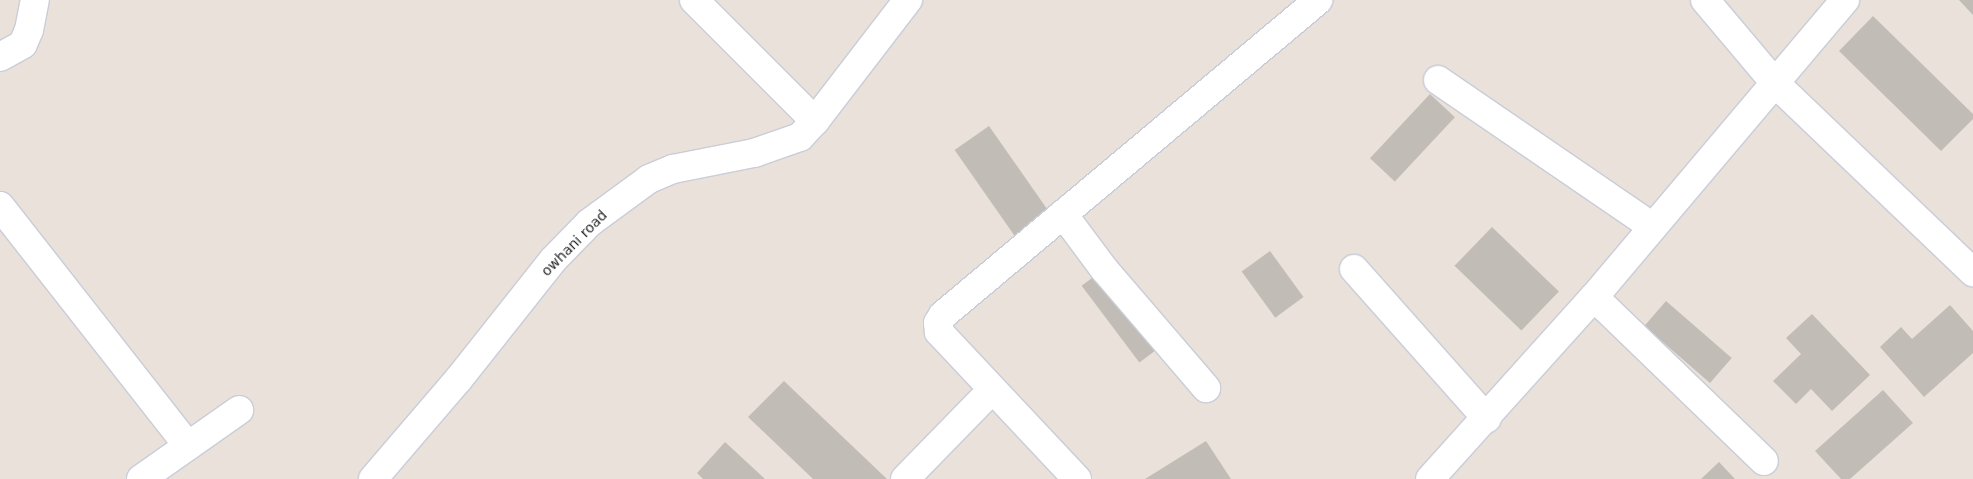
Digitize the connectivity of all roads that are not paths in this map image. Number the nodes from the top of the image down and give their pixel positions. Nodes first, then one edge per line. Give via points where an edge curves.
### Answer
1 (34, 0) edge
2 (694, 0) edge
3 (908, 0) edge
4 (1318, 0) edge
5 (1705, 0) edge
6 (1846, 0) edge
7 (0, 57) edge
8 (1438, 80) dead end
9 (1775, 83) junction
10 (815, 121) junction
11 (0, 206) edge
12 (1063, 214) junction
13 (1653, 227) junction
14 (1354, 269) dead end
15 (1973, 272) edge
16 (1594, 297) junction
17 (1206, 388) dead end
18 (992, 390) junction
19 (239, 410) dead end
20 (1487, 419) junction
21 (188, 446) junction
22 (1764, 462) dead end
23 (141, 479) edge
24 (373, 479) edge
25 (905, 479) edge
26 (1077, 479) edge
27 (1430, 479) edge

1 - 7 street via 30,30 23,44
2 - 10 street
3 - 10 street, owhani road
4 - 12 street
5 - 9 street
6 - 9 street
8 - 13 street
9 - 13 street
9 - 15 street
10 - 24 street, owhani road via 789,143 673,169 649,179 589,223 554,259 458,380
11 - 21 street
12 - 17 street via 1104,269
12 - 18 street via 943,315 938,323 939,332
13 - 16 street
14 - 20 street
16 - 20 street
16 - 22 street
18 - 25 street
18 - 26 street
19 - 21 street
20 - 27 street
21 - 23 street

